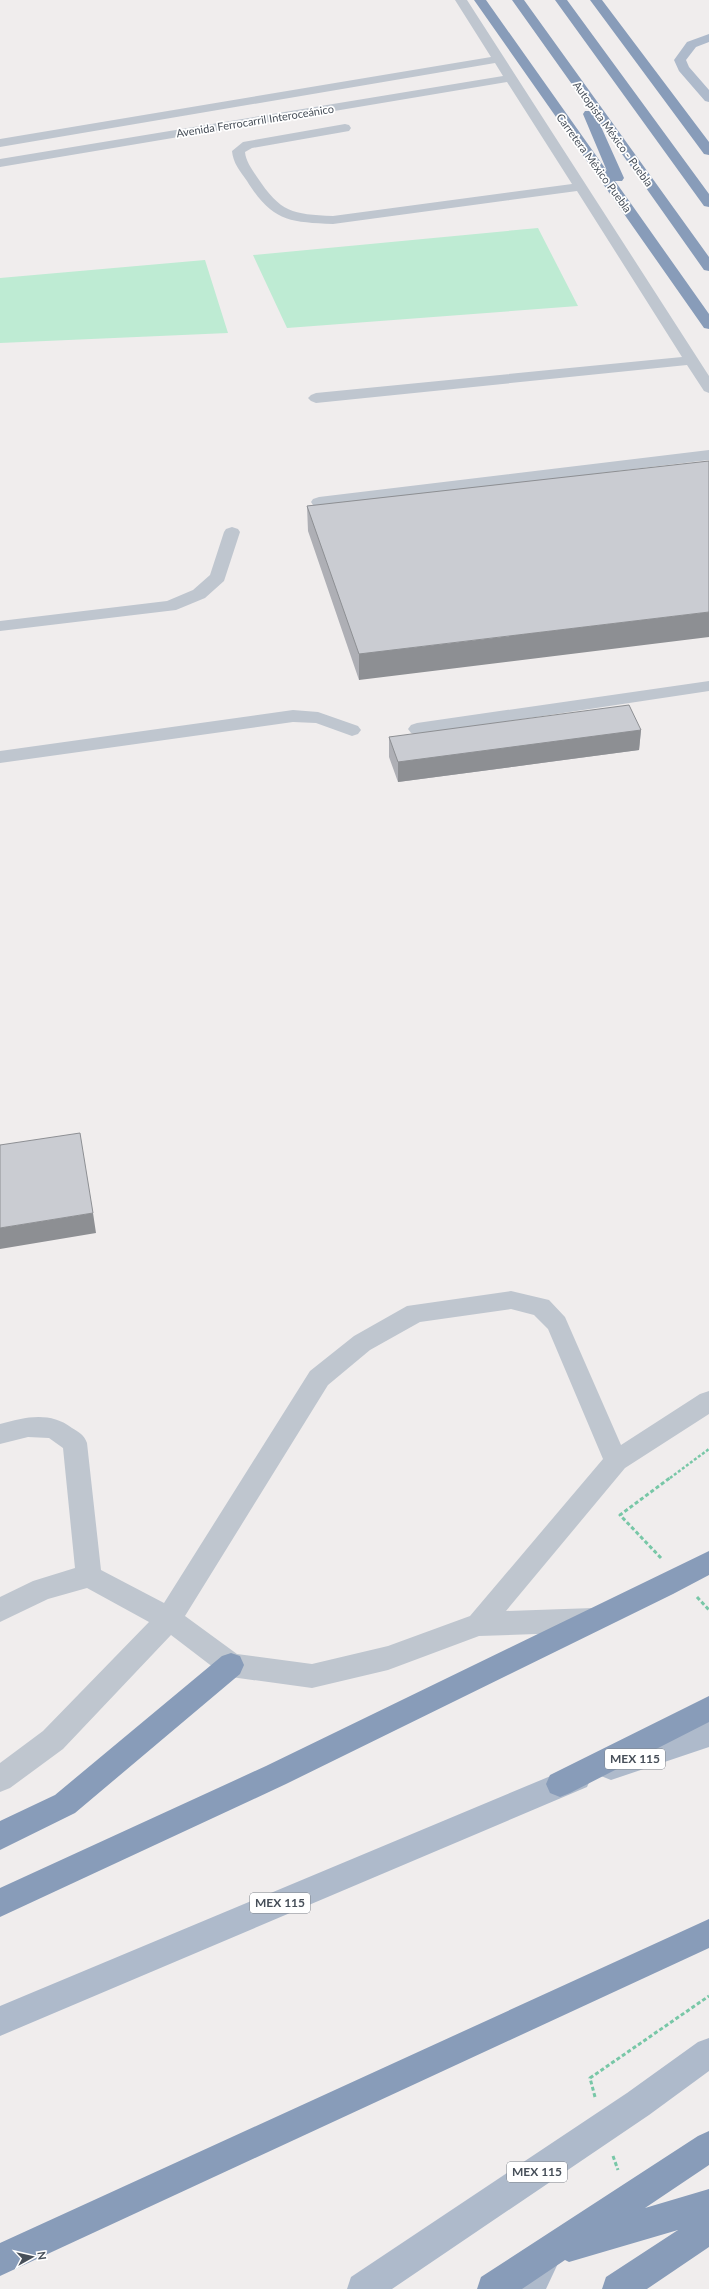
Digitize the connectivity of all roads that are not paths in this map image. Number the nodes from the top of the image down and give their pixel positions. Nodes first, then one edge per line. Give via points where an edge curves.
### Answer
1 (460, 0) edge
2 (480, 0) edge
3 (518, 0) edge
4 (561, 0) edge
5 (596, 0) edge
6 (709, 38) edge
7 (499, 59) junction
8 (511, 78) junction
9 (580, 88) junction
10 (663, 92) junction
11 (709, 98) edge
12 (567, 126) junction
13 (345, 128) dead end
14 (682, 135) dead end
15 (0, 143) edge
16 (709, 151) edge
17 (691, 156) dead end
18 (0, 163) edge
19 (612, 168) junction
20 (627, 182) dead end
21 (580, 187) junction
22 (643, 196) dead end
23 (709, 200) edge
24 (709, 203) edge
25 (678, 223) junction
26 (640, 227) junction
27 (709, 267) edge
28 (709, 325) edge
29 (691, 360) junction
30 (709, 388) edge
31 (316, 398) dead end
32 (709, 455) edge
33 (319, 502) dead end
34 (232, 532) dead end
35 (0, 626) edge
36 (709, 686) edge
37 (417, 729) dead end
38 (352, 730) dead end
39 (0, 757) edge
40 (709, 1401) edge
41 (0, 1434) edge
42 (616, 1462) junction
43 (709, 1562) edge
44 (88, 1576) junction
45 (0, 1610) edge
46 (169, 1619) junction
47 (593, 1620) junction
48 (479, 1624) junction
49 (231, 1664) junction
50 (709, 1708) edge
51 (709, 1734) edge
52 (0, 1779) edge
53 (560, 1784) junction
54 (0, 1836) edge
55 (0, 1904) edge
56 (709, 1933) edge
57 (0, 2021) edge
58 (709, 2053) edge
59 (709, 2147) edge
60 (709, 2205) edge
61 (709, 2228) edge
62 (547, 2253) junction
63 (0, 2260) edge
64 (506, 2288) edge
65 (363, 2289) edge
66 (618, 2289) edge

1 - 7 street
2 - 12 highway, Carretera México Puebla
3 - 9 highway, Autopista México - Puebla
4 - 24 highway
5 - 10 highway
6 - 11 main road via 688,46 680,60 683,68
7 - 8 street
7 - 15 street, Avenida Ferrocarril Interoceánico
8 - 18 street, Avenida Ferrocarril Interoceánico
8 - 21 street
9 - 19 highway
9 - 25 highway, Autopista México - Puebla
10 - 14 highway
10 - 16 highway
12 - 19 highway
12 - 26 highway, Carretera México Puebla
13 - 21 street via 248,145 238,150 239,159 269,204 281,214 301,220 333,220
17 - 23 highway
19 - 20 highway
19 - 26 highway
21 - 29 street
22 - 25 highway
25 - 27 highway, Autopista México - Puebla
26 - 28 highway, Carretera México Puebla
29 - 30 street
29 - 31 street
32 - 33 street
34 - 35 street via 218,576 199,594 170,606
36 - 37 street
38 - 39 street via 318,718 293,716
40 - 42 street
41 - 44 street via 28,1427 54,1428 75,1443
42 - 46 street via 557,1324 541,1307 511,1300 415,1313 362,1343 319,1378
42 - 48 street
43 - 47 highway
44 - 45 street via 42,1589
44 - 46 street
46 - 49 street
46 - 52 street via 54,1740
47 - 48 street
47 - 55 highway via 276,1775
48 - 49 street via 388,1658 312,1676
49 - 54 highway via 64,1804
50 - 53 highway
51 - 53 main road, MEX 115
53 - 57 main road, MEX 115
56 - 63 highway
58 - 65 main road, MEX 115 via 638,2104
59 - 62 highway
60 - 62 highway
61 - 66 highway
62 - 64 main road

